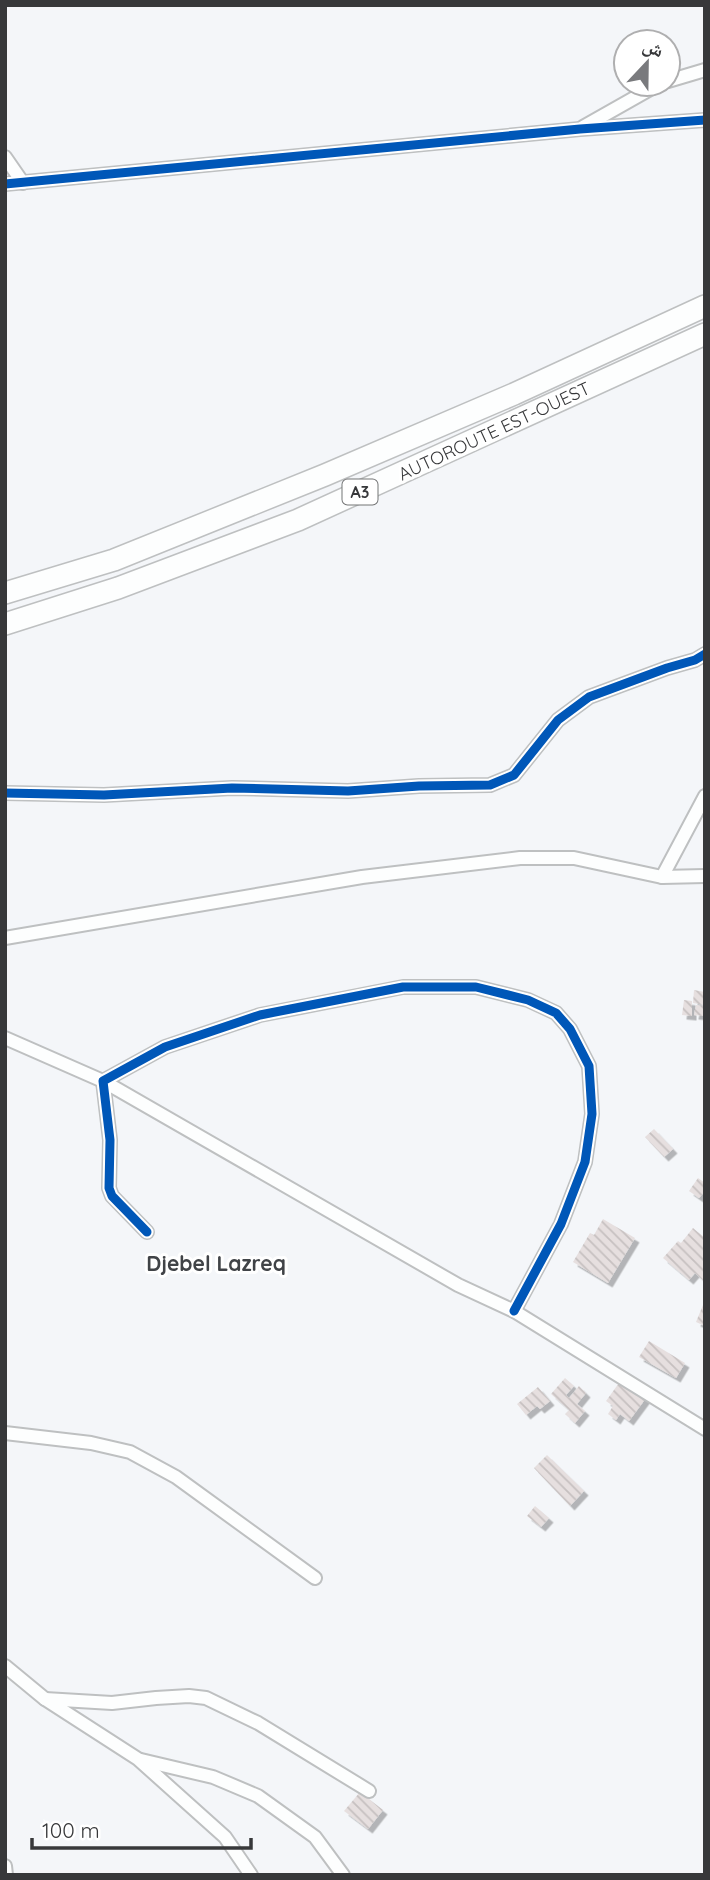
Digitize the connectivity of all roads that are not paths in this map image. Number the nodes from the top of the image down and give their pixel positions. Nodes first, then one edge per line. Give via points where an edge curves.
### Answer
1 (705, 71) edge
2 (682, 77) edge
3 (634, 98) edge
4 (705, 120) edge
5 (580, 129) junction
6 (5, 157) edge
7 (23, 183) junction
8 (5, 184) edge
9 (705, 306) edge
10 (705, 334) edge
11 (5, 593) edge
12 (5, 624) edge
13 (705, 654) edge
14 (5, 793) edge
15 (705, 796) edge
16 (705, 876) edge
17 (663, 877) junction
18 (5, 938) edge
19 (5, 1038) edge
20 (103, 1081) junction
21 (147, 1232) dead end
22 (514, 1311) junction
23 (705, 1429) edge
24 (5, 1433) edge
25 (315, 1578) dead end
26 (5, 1666) edge
27 (45, 1699) junction
28 (138, 1759) junction
29 (369, 1791) dead end
30 (5, 1866) edge
31 (6, 1875) edge
32 (251, 1875) edge
33 (343, 1875) edge

1 - 2 street
3 - 5 street
4 - 5 street
5 - 7 street
6 - 7 street
7 - 8 street
9 - 11 highway, AUTOROUTE EST-OUEST / A3 via 325,475 114,559
10 - 12 highway, AUTOROUTE EST-OUEST / A3 via 298,520 118,588
13 - 14 street via 589,697 558,720 514,775 490,785 232,788 104,795
15 - 17 street
16 - 17 street
17 - 18 street via 574,858 508,859 362,877
19 - 20 street
20 - 21 street via 110,1140 109,1188
20 - 22 street via 435,1272
20 - 22 street via 165,1046 260,1015 403,987 476,987 528,1000 556,1013 589,1066 593,1114 585,1162 561,1224
22 - 23 street
24 - 25 street via 130,1452 176,1477
26 - 27 street
27 - 28 street
27 - 29 street via 112,1703 206,1698 258,1723
28 - 32 street via 225,1837
28 - 33 street via 213,1777 258,1797 315,1837
30 - 31 street

